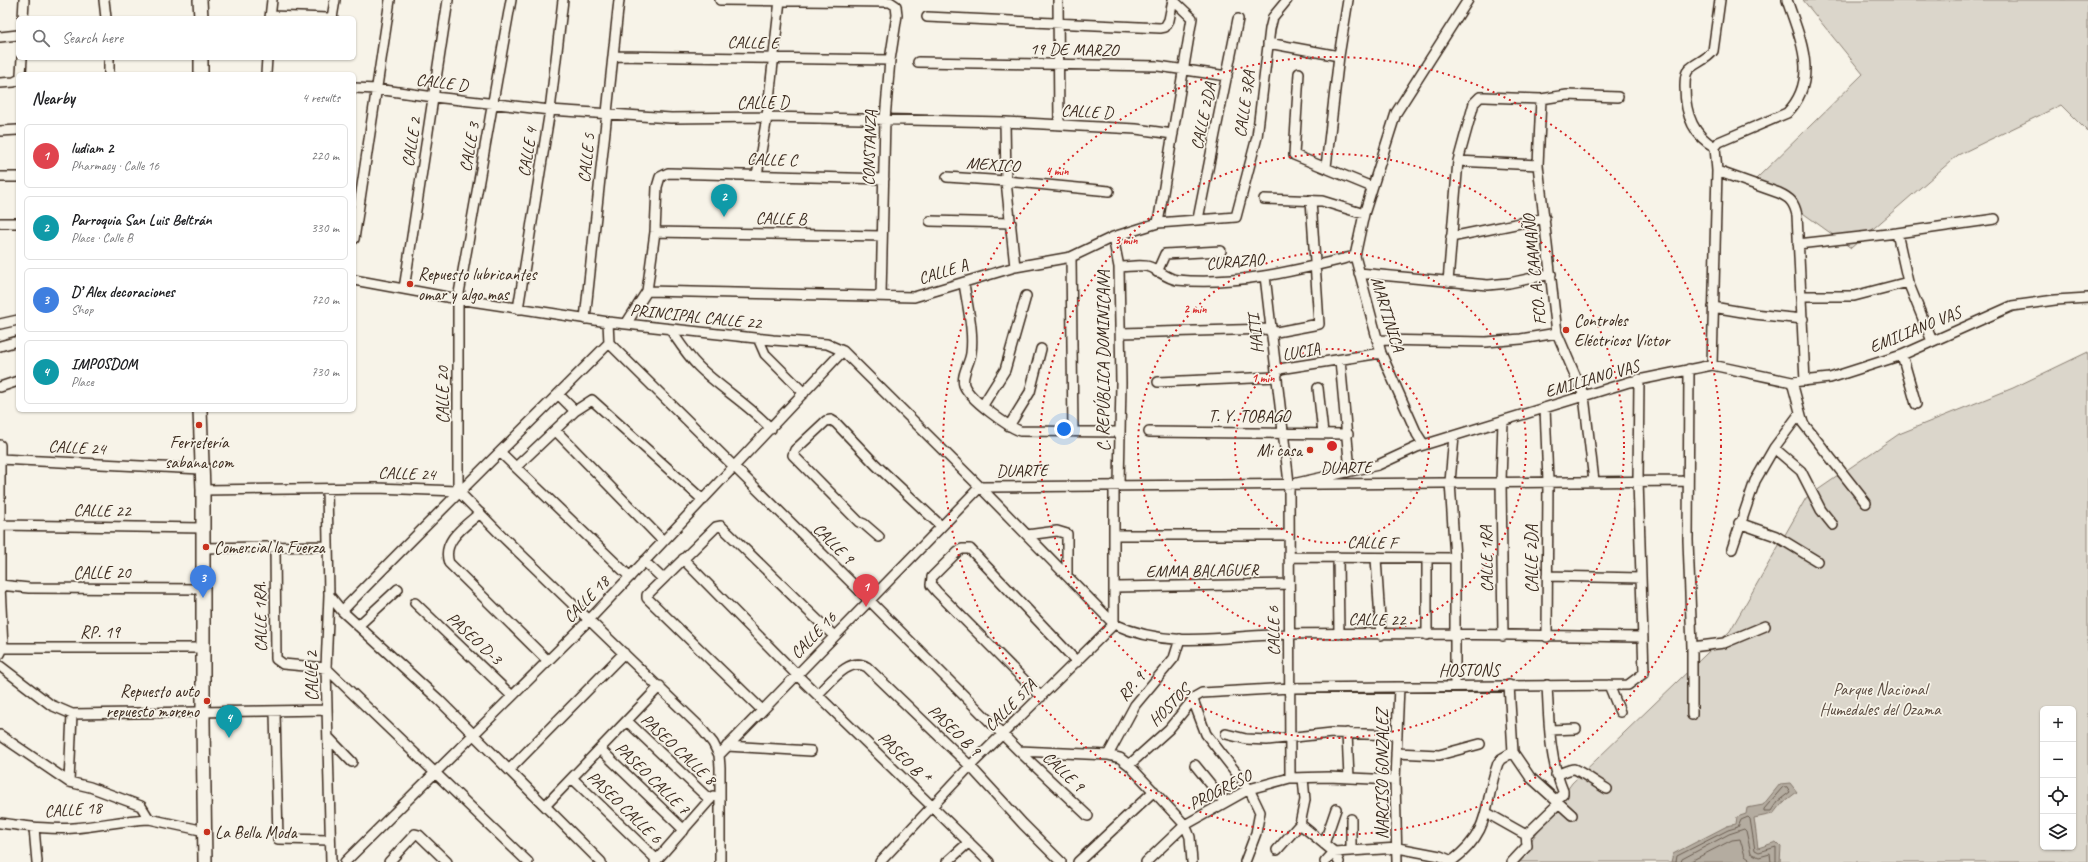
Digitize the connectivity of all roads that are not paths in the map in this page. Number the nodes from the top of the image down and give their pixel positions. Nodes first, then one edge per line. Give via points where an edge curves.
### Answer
1 (24, 0) edge
2 (104, 0) edge
3 (200, 0) edge
4 (272, 0) edge
5 (335, 0) edge
6 (390, 0) edge
7 (448, 0) edge
8 (511, 0) edge
9 (563, 0) edge
10 (619, 0) edge
11 (720, 0) edge
12 (1058, 0) edge
13 (1173, 0) edge
14 (1287, 0) edge
15 (1348, 0) edge
16 (1468, 0) edge
17 (1720, 0) edge
18 (1787, 0) edge
19 (780, 1) edge
20 (24, 16) edge
21 (106, 16) edge
22 (201, 16) edge
23 (271, 16) edge
24 (332, 16) edge
25 (927, 17) dead end
26 (1238, 19) dead end
27 (1058, 22) junction
28 (16, 35) edge
29 (0, 37) edge
30 (1268, 43) junction
31 (615, 56) junction
32 (1339, 56) junction
33 (774, 59) junction
34 (22, 60) edge
35 (109, 60) edge
36 (201, 60) edge
37 (267, 60) edge
38 (890, 60) junction
39 (918, 62) dead end
40 (1058, 64) junction
41 (1184, 71) junction
42 (21, 72) edge
43 (109, 72) edge
44 (201, 72) edge
45 (266, 72) edge
46 (1299, 73) dead end
47 (1227, 76) junction
48 (16, 81) edge
49 (0, 83) edge
50 (356, 88) edge
51 (377, 89) junction
52 (434, 98) junction
53 (1618, 98) dead end
54 (1541, 99) junction
55 (493, 104) junction
56 (550, 110) junction
57 (606, 114) junction
58 (767, 117) junction
59 (885, 119) junction
60 (1005, 122) junction
61 (1059, 125) junction
62 (16, 130) edge
63 (0, 131) edge
64 (1173, 134) junction
65 (1715, 147) junction
66 (1458, 161) junction
67 (1538, 164) junction
68 (1326, 167) junction
69 (1717, 171) junction
70 (757, 175) junction
71 (0, 177) edge
72 (16, 177) edge
73 (947, 177) dead end
74 (884, 179) junction
75 (1006, 181) junction
76 (1372, 186) junction
77 (1109, 191) dead end
78 (1264, 199) dead end
79 (1310, 200) junction
80 (1364, 214) junction
81 (1237, 216) joint
82 (1545, 218) junction
83 (1198, 219) junction
84 (1995, 219) dead end
85 (930, 221) dead end
86 (0, 223) edge
87 (16, 223) edge
88 (1011, 223) junction
89 (1158, 223) junction
90 (356, 226) edge
91 (655, 232) junction
92 (1897, 233) junction
93 (882, 236) junction
94 (1113, 237) junction
95 (1450, 237) junction
96 (1798, 244) junction
97 (1221, 251) dead end
98 (1355, 256) junction
99 (1071, 257) junction
100 (1314, 266) junction
101 (1015, 267) junction
102 (1119, 267) junction
103 (1157, 272) junction
104 (1359, 273) junction
105 (1551, 274) junction
106 (1265, 276) junction
107 (356, 280) edge
108 (1448, 282) junction
109 (1908, 282) junction
110 (964, 283) junction
111 (404, 289) junction
112 (647, 291) junction
113 (881, 296) junction
114 (1026, 296) dead end
115 (1801, 296) junction
116 (2088, 298) edge
117 (458, 299) junction
118 (1713, 307) junction
119 (518, 309) junction
120 (586, 319) junction
121 (1803, 319) junction
122 (16, 320) edge
123 (608, 322) junction
124 (0, 324) edge
125 (626, 324) junction
126 (670, 329) junction
127 (1271, 331) junction
128 (1121, 333) junction
129 (1557, 333) junction
130 (758, 338) junction
131 (1377, 340) junction
132 (1932, 341) junction
133 (16, 342) edge
134 (609, 343) junction
135 (0, 346) edge
136 (1041, 349) dead end
137 (843, 351) junction
138 (1381, 353) junction
139 (1902, 355) junction
140 (1340, 360) junction
141 (1712, 365) junction
142 (1689, 369) junction
143 (1276, 377) junction
144 (1639, 380) junction
145 (1805, 381) junction
146 (16, 382) edge
147 (1158, 382) dead end
148 (1792, 382) junction
149 (0, 387) edge
150 (1318, 388) dead end
151 (804, 393) junction
152 (558, 394) junction
153 (1584, 396) junction
154 (1916, 404) dead end
155 (983, 406) junction
156 (1545, 408) junction
157 (575, 411) junction
158 (200, 412) edge
159 (1800, 413) junction
160 (1503, 421) junction
161 (1010, 426) junction
162 (771, 429) junction
163 (555, 430) junction
164 (1073, 432) junction
165 (1120, 432) junction
166 (1149, 432) dead end
167 (1283, 432) junction
168 (1323, 433) junction
169 (1348, 434) junction
170 (1454, 436) junction
171 (1424, 444) junction
172 (0, 445) edge
173 (1774, 448) junction
174 (500, 452) junction
175 (0, 459) edge
176 (516, 467) junction
177 (735, 467) junction
178 (201, 469) junction
179 (1350, 471) junction
180 (1594, 480) junction
181 (1638, 480) junction
182 (1548, 481) junction
183 (1688, 481) junction
184 (1450, 482) junction
185 (1501, 482) junction
186 (1293, 483) junction
187 (1117, 485) junction
188 (980, 487) junction
189 (327, 489) junction
190 (203, 490) junction
191 (458, 491) junction
192 (703, 500) junction
193 (1866, 503) dead end
194 (480, 513) junction
195 (1739, 523) junction
196 (0, 525) edge
197 (1833, 525) dead end
198 (941, 526) junction
199 (203, 528) junction
200 (1027, 535) junction
201 (1115, 535) junction
202 (1289, 535) junction
203 (879, 537) dead end
204 (663, 541) junction
205 (275, 546) junction
206 (328, 546) junction
207 (203, 548) junction
208 (1732, 549) dead end
209 (1289, 557) junction
210 (1338, 557) junction
211 (1376, 558) junction
212 (1427, 558) junction
213 (1455, 558) junction
214 (683, 559) junction
215 (644, 561) junction
216 (1817, 561) dead end
217 (1067, 576) junction
218 (1547, 576) junction
219 (630, 577) junction
220 (1641, 578) junction
221 (663, 579) junction
222 (1288, 584) junction
223 (0, 585) edge
224 (1116, 588) junction
225 (204, 589) junction
226 (398, 589) dead end
227 (329, 596) junction
228 (869, 600) junction
229 (415, 603) dead end
230 (342, 611) junction
231 (588, 620) junction
232 (1114, 624) junction
233 (358, 626) junction
234 (1765, 626) dead end
235 (1288, 634) junction
236 (1338, 634) junction
237 (1381, 635) junction
238 (1427, 635) junction
239 (834, 636) junction
240 (1455, 636) junction
241 (1503, 636) junction
242 (1547, 636) junction
243 (1643, 637) junction
244 (1180, 639) junction
245 (1692, 646) junction
246 (204, 648) junction
247 (1, 651) edge
248 (624, 653) junction
249 (548, 660) junction
250 (1077, 662) junction
251 (0, 666) edge
252 (326, 668) junction
253 (797, 674) junction
254 (1510, 685) junction
255 (1547, 685) junction
256 (1609, 685) junction
257 (660, 686) junction
258 (1455, 686) junction
259 (1399, 687) junction
260 (1290, 688) junction
261 (818, 694) junction
262 (512, 696) junction
263 (1041, 697) junction
264 (1193, 700) junction
265 (327, 710) junction
266 (762, 710) junction
267 (203, 712) junction
268 (275, 712) junction
269 (1620, 712) dead end
270 (72, 714) junction
271 (1692, 715) dead end
272 (627, 721) junction
273 (1576, 729) dead end
274 (1550, 730) junction
275 (1004, 734) junction
276 (1226, 734) dead end
277 (1346, 734) junction
278 (0, 735) edge
279 (473, 735) junction
280 (1397, 735) junction
281 (328, 737) junction
282 (1290, 739) junction
283 (1480, 744) dead end
284 (727, 746) junction
285 (600, 749) junction
286 (811, 751) dead end
287 (1019, 751) junction
288 (1513, 752) junction
289 (1396, 753) junction
290 (719, 755) junction
291 (1108, 755) junction
292 (352, 762) dead end
293 (1129, 765) junction
294 (1195, 765) dead end
295 (970, 766) junction
296 (509, 770) junction
297 (435, 772) junction
298 (1556, 775) junction
299 (572, 778) junction
300 (1290, 778) junction
301 (1303, 778) junction
302 (1349, 778) junction
303 (1396, 780) junction
304 (69, 782) junction
305 (721, 788) junction
306 (1249, 789) junction
307 (1607, 789) dead end
308 (1154, 791) junction
309 (710, 800) junction
310 (1226, 802) junction
311 (1558, 802) junction
312 (545, 806) junction
313 (931, 807) junction
314 (1336, 809) dead end
315 (1487, 813) junction
316 (1572, 815) dead end
317 (1088, 816) dead end
318 (1351, 819) dead end
319 (148, 820) junction
320 (0, 824) edge
321 (1185, 824) junction
322 (1300, 824) junction
323 (34, 828) junction
324 (684, 830) junction
325 (205, 831) junction
326 (1526, 835) junction
327 (330, 840) junction
328 (969, 842) junction
329 (1324, 844) junction
330 (1398, 848) junction
331 (1277, 850) dead end
332 (1351, 851) junction
333 (1334, 852) junction
334 (656, 861) edge
335 (37, 862) edge
336 (205, 862) edge
337 (331, 862) edge
338 (345, 862) edge
339 (389, 862) edge
340 (447, 862) edge
341 (528, 862) edge
342 (601, 862) edge
343 (720, 862) edge
344 (880, 862) edge
345 (947, 862) edge
346 (989, 862) edge
347 (1061, 862) edge
348 (1078, 862) edge
349 (1146, 862) edge
350 (1192, 862) edge
351 (1245, 862) edge
352 (1325, 862) edge
353 (1339, 862) edge
354 (1397, 862) edge
355 (1452, 862) edge
356 (1512, 862) edge

1 - 20 street
2 - 21 street
3 - 22 main road
4 - 23 street
5 - 24 street
6 - 51 street
7 - 52 street, CALLE 2
8 - 55 street, CALLE 3
9 - 56 street, CALLE 4
10 - 31 street, CALLE 5
11 - 19 street
12 - 27 street
13 - 27 street via 1170,20 1165,27
13 - 41 street via 1192,18
14 - 30 street, CALLE 3RA via 1273,18
15 - 32 street
16 - 76 street, MARTINICA via 1396,113
17 - 65 street via 1713,51 1690,68 1686,73 1685,82 1685,104 1689,119 1702,138
18 - 65 street via 1805,54 1806,67 1801,93 1787,113 1719,142
19 - 33 street
19 - 38 street, CONSTANZA via 894,4 897,15
25 - 27 street
26 - 47 street, CALLE 2DA
27 - 40 street
28 - 29 street
30 - 32 street
30 - 81 street, CALLE 3RA via 1257,137
31 - 33 street, CALLE E
31 - 57 street, CALLE 5
32 - 68 street
33 - 38 street, CALLE E
33 - 58 street
34 - 42 street
35 - 43 street
36 - 44 main road
37 - 45 street
38 - 59 street, CONSTANZA
39 - 40 street, 19 DE MARZO
40 - 41 street, 19 DE MARZO via 1158,66
40 - 61 street
41 - 47 street, 19 DE MARZO
41 - 64 street
46 - 68 street via 1294,155
47 - 83 street, CALLE 2DA
48 - 49 street
50 - 51 street, CALLE D
51 - 52 street, CALLE D
51 - 90 street
52 - 55 street, CALLE D
52 - 111 street, CALLE 2
53 - 54 street via 1567,96
54 - 66 street via 1485,97 1476,100
54 - 67 street, FCO. A. CAAMAÑO
55 - 56 street, CALLE D
55 - 117 street, CALLE 3
56 - 57 street, CALLE D
56 - 119 street, CALLE 4
57 - 58 street, CALLE D via 671,118
57 - 120 street, CALLE 5
58 - 59 street, CALLE D
58 - 70 street
59 - 60 street, CALLE D
59 - 74 street, CONSTANZA
60 - 61 street, CALLE D
60 - 75 street
61 - 64 street, CALLE D via 1136,129
62 - 63 street
64 - 89 street
65 - 69 street
66 - 67 street
66 - 95 street
67 - 82 street, FCO. A. CAAMAÑO
68 - 76 street
69 - 96 street via 1788,197 1794,203
69 - 118 street
70 - 74 street, CALLE C
70 - 91 street, CALLE C via 668,173 660,177 657,186
71 - 72 street
73 - 75 street, MEXICO
74 - 93 street, CONSTANZA
75 - 77 street, MEXICO
75 - 88 street
76 - 80 street, MARTINICA
78 - 79 street
79 - 80 street via 1328,202
79 - 100 street
80 - 98 street, MARTINICA
81 - 83 street, CALLE A
82 - 95 street
82 - 105 street, FCO. A. CAAMAÑO
83 - 89 street, CALLE A
84 - 92 street
85 - 88 street
86 - 87 street
88 - 101 street
89 - 94 street, CALLE A
91 - 93 street, CALLE B
91 - 112 street
92 - 96 street
92 - 109 street
93 - 113 street, CONSTANZA
94 - 99 street, CALLE A
94 - 102 street, C. REPÚBLICA DOMINICANA
95 - 108 street
96 - 115 street
97 - 103 street via 1165,254
98 - 100 street, CURAZAO
98 - 104 street, MARTINICA
99 - 101 street, CALLE A
99 - 164 street
100 - 106 street, CURAZAO
100 - 127 street via 1319,324
101 - 110 street, CALLE A
102 - 103 street, CURAZAO via 1147,267
102 - 128 street, C. REPÚBLICA DOMINICANA
103 - 106 street, CURAZAO via 1170,278 1184,280 1229,280
104 - 108 street
104 - 131 street, MARTINICA
105 - 108 street via 1509,283
105 - 129 street, FCO. A. CAAMAÑO
106 - 127 street, HAITI
107 - 111 street, PRINCIPAL CALLE 22
109 - 115 street via 1854,296
109 - 132 street
110 - 113 street, CALLE A via 914,297
110 - 155 street via 972,342 964,383
111 - 117 street, PRINCIPAL CALLE 22
112 - 113 street, CALLE A
112 - 125 street
114 - 155 street via 1006,368
115 - 121 street
116 - 132 street, EMILIANO VAS via 2012,306
117 - 119 street, PRINCIPAL CALLE 22
117 - 191 street, CALLE 20
118 - 121 street
118 - 141 street
119 - 120 street, PRINCIPAL CALLE 22
120 - 123 street, PRINCIPAL CALLE 22
121 - 145 street
122 - 124 street
123 - 125 street, PRINCIPAL CALLE 22
123 - 134 street
125 - 126 street, PRINCIPAL CALLE 22
126 - 130 street, PRINCIPAL CALLE 22
126 - 162 street via 698,367 757,413
127 - 128 street
127 - 143 street, HAITI
128 - 165 street, C. REPÚBLICA DOMINICANA
129 - 131 street via 1486,342
129 - 153 street, FCO. A. CAAMAÑO
130 - 137 street, PRINCIPAL CALLE 22 via 828,344
130 - 151 street via 765,354
131 - 138 street, MARTINICA
132 - 139 street, EMILIANO VAS
133 - 135 street
134 - 152 street
134 - 177 street, CALLE 9
136 - 161 street via 1030,392
137 - 151 street, CALLE 18
137 - 188 street, PRINCIPAL CALLE 22
138 - 140 street, LUCIA
138 - 171 street, MARTINICA via 1417,434
139 - 145 street, EMILIANO VAS via 1830,378
139 - 154 street
140 - 143 street, LUCIA via 1279,369
140 - 169 street
141 - 142 street, EMILIANO VAS
141 - 148 street, EMILIANO VAS
142 - 144 street, EMILIANO VAS
142 - 183 street
143 - 147 street, LUCIA
143 - 167 street, HAITI
144 - 153 street, EMILIANO VAS
144 - 181 street
145 - 148 street, EMILIANO VAS
146 - 149 street
148 - 159 street
150 - 168 street
151 - 162 street, CALLE 18
152 - 157 street
152 - 174 street
153 - 156 street, EMILIANO VAS
153 - 180 street, FCO. A. CAAMAÑO
155 - 161 street
156 - 160 street, EMILIANO VAS
156 - 182 street, CALLE 2DA
157 - 163 street
157 - 192 street via 590,400 594,400
158 - 178 main road
159 - 173 street
159 - 193 street via 1803,422
160 - 170 street, EMILIANO VAS
160 - 185 street, CALLE 1RA
161 - 164 street via 1027,432
162 - 177 street, CALLE 18
163 - 176 street
163 - 204 street
164 - 165 street
165 - 187 street, C. REPÚBLICA DOMINICANA
166 - 167 street, T. Y. TOBAGO
167 - 168 street, T. Y. TOBAGO
167 - 186 street, HAITI
168 - 169 street, T. Y. TOBAGO
169 - 179 street
170 - 171 street, EMILIANO VAS
170 - 184 street
171 - 179 street, EMILIANO VAS via 1378,465
172 - 175 street
173 - 195 street via 1755,481
173 - 197 street via 1801,471 1821,510
174 - 176 street
174 - 191 street
175 - 178 street, CALLE 24
175 - 196 street
176 - 219 street
177 - 192 street, CALLE 18
177 - 228 street, CALLE 9
178 - 190 main road
179 - 186 street, EMILIANO VAS
180 - 181 street, DUARTE
180 - 182 street, DUARTE
181 - 183 street, DUARTE
181 - 220 street
182 - 185 street, DUARTE
182 - 218 street, CALLE 2DA
183 - 245 street
184 - 185 street, DUARTE
184 - 186 street, DUARTE
184 - 213 street
185 - 241 street, CALLE 1RA
186 - 187 street, DUARTE
186 - 202 street, CALLE 6
187 - 188 street, DUARTE
187 - 201 street, C. REPÚBLICA DOMINICANA
188 - 198 street, CALLE 16
188 - 200 street, PRINCIPAL CALLE 22
189 - 190 street, CALLE 24
189 - 191 street, CALLE 24
189 - 206 street, CALLE 2
190 - 199 main road
191 - 194 street, CALLE 24
191 - 230 street
192 - 204 street, CALLE 18
194 - 231 street, CALLE 24
194 - 249 street via 450,541 447,548 449,564
195 - 208 street
195 - 216 street via 1776,536
196 - 199 street, CALLE 22
196 - 223 street
198 - 203 street via 836,423 826,421 795,450 793,456 859,522
198 - 228 street, CALLE 16
199 - 207 main road
200 - 217 street, PRINCIPAL CALLE 22
200 - 217 street via 1057,531 1067,534
201 - 202 street
201 - 224 street, C. REPÚBLICA DOMINICANA
202 - 209 street, CALLE 6
204 - 215 street, CALLE 18
205 - 206 street
205 - 207 street
205 - 252 street, CALLE 1RA. via 276,659 283,664
206 - 227 street, CALLE 2
207 - 225 main road
209 - 210 street, CALLE F
209 - 222 street, CALLE 6
210 - 211 street, CALLE F
210 - 236 street
211 - 212 street, CALLE F
211 - 237 street
212 - 213 street, CALLE F
212 - 238 street
213 - 240 street
214 - 221 street
214 - 239 street via 716,526 721,526
214 - 253 street, PASEO B *
215 - 219 street, CALLE 18
215 - 221 street
217 - 232 street, CALLE 22
218 - 220 street
218 - 242 street, CALLE 2DA
219 - 231 street, CALLE 18
220 - 243 street
221 - 266 street via 647,598
222 - 224 street, EMMA BALAGUER
222 - 235 street, CALLE 6
223 - 225 street, CALLE 20 via 29,588
223 - 247 street
224 - 232 street, C. REPÚBLICA DOMINICANA
225 - 246 main road
226 - 233 street
227 - 230 street
227 - 252 street, CALLE 2
228 - 239 street, CALLE 16
228 - 275 street, CALLE 9
229 - 262 street, PASEO D-3
230 - 233 street
231 - 248 street, CALLE 24
231 - 249 street, CALLE 18
232 - 244 street, CALLE 22 via 1134,634
232 - 250 street, CALLE 5TA
233 - 279 street
234 - 245 street via 1724,643
235 - 236 street, CALLE 22
235 - 244 street, CALLE 22
235 - 260 street, CALLE 6
236 - 237 street, CALLE 22
237 - 238 street, CALLE 22
238 - 240 street, CALLE 22
239 - 253 street, CALLE 16
240 - 241 street, CALLE 22
240 - 258 street
241 - 242 street, CALLE 22
242 - 243 street, CALLE 22
243 - 256 street, HOSTONS via 1644,673 1628,685
244 - 291 street, RP. 9 via 1174,658 1135,705
245 - 271 street
246 - 247 street, RP. 19
246 - 267 main road
248 - 257 street, CALLE 24
248 - 296 street
249 - 262 street, CALLE 18
250 - 263 street, CALLE 5TA
250 - 263 street via 970,549 958,551 930,582
251 - 270 street via 51,705
252 - 265 street, CALLE 2
252 - 297 street
253 - 261 street, PASEO B *
253 - 266 street, CALLE 16
254 - 255 street, HOSTONS
254 - 258 street, HOSTONS
254 - 288 street
255 - 256 street, HOSTONS
255 - 274 street
256 - 269 street
257 - 272 street
257 - 290 street, CALLE 24 via 700,727
258 - 259 street, HOSTONS
259 - 260 street, HOSTONS
259 - 280 street, NARCISO GONZALEZ
260 - 264 street, HOSTOS via 1202,694
260 - 282 street, CALLE 6
261 - 295 street, PASEO B 9 via 848,666 862,664
261 - 313 street, PASEO B *
262 - 279 street, CALLE 18
263 - 275 street, CALLE 5TA
264 - 293 street, HOSTOS via 1169,729
264 - 306 street via 1206,734
265 - 268 street
265 - 281 street, CALLE 2
266 - 284 street, CALLE 16
267 - 268 street
267 - 270 street
267 - 325 main road
268 - 327 street via 278,839
270 - 304 street
272 - 285 street
272 - 309 street, PASEO CALLE 8
273 - 274 street
274 - 298 street
275 - 287 street, CALLE 9
275 - 295 street, CALLE 5TA
276 - 282 street via 1256,740
277 - 280 street
277 - 282 street via 1332,733
277 - 302 street
278 - 304 street
279 - 296 street
279 - 297 street, CALLE 18
280 - 289 street, NARCISO GONZALEZ
281 - 292 street
281 - 327 street, CALLE 2
282 - 300 street, CALLE 6
283 - 289 street via 1439,754
284 - 286 street
284 - 290 street, CALLE 16
285 - 299 street
285 - 324 street, PASEO CALLE 7
287 - 291 street
287 - 317 street, CALLE 9
288 - 311 street via 1530,777
288 - 315 street via 1498,763
289 - 303 street, NARCISO GONZALEZ
290 - 305 street
291 - 293 street via 1120,758
293 - 308 street
294 - 310 street
295 - 313 street, CALLE 5TA
295 - 347 street, PASEO B 9
296 - 312 street
297 - 338 street, CALLE 18
297 - 341 street
298 - 307 street via 1573,769 1579,770 1590,780
298 - 311 street via 1563,791
299 - 312 street
299 - 334 street, PASEO CALLE 6
300 - 301 street, PROGRESO
300 - 306 street, PROGRESO
301 - 302 street, PROGRESO
301 - 322 street via 1305,800
302 - 303 street, PROGRESO
303 - 330 street, NARCISO GONZALEZ
304 - 319 street via 141,806
305 - 309 street
305 - 343 street
306 - 310 street, PROGRESO
306 - 351 street via 1261,815
308 - 321 street
308 - 348 street
309 - 324 street
310 - 321 street, PROGRESO
311 - 316 street
311 - 326 street
312 - 342 street
313 - 328 street, PASEO B *
313 - 344 street, CALLE 5TA
314 - 329 street
315 - 326 street
315 - 355 street via 1472,844
318 - 332 street
319 - 323 street, CALLE 18 via 126,820 74,828
319 - 325 street, CALLE 18
320 - 323 street, CALLE 18
321 - 349 street, PROGRESO
321 - 350 street via 1190,837
322 - 329 street
322 - 331 street
323 - 335 street
324 - 334 street
325 - 336 main road
326 - 356 street via 1527,846
327 - 337 street, CALLE 2
328 - 345 street
328 - 346 street, PASEO B *
329 - 333 street
330 - 332 street
330 - 354 street, NARCISO GONZALEZ
330 - 355 street via 1440,856
332 - 333 street
333 - 352 street
333 - 353 street
339 - 340 street via 416,834

